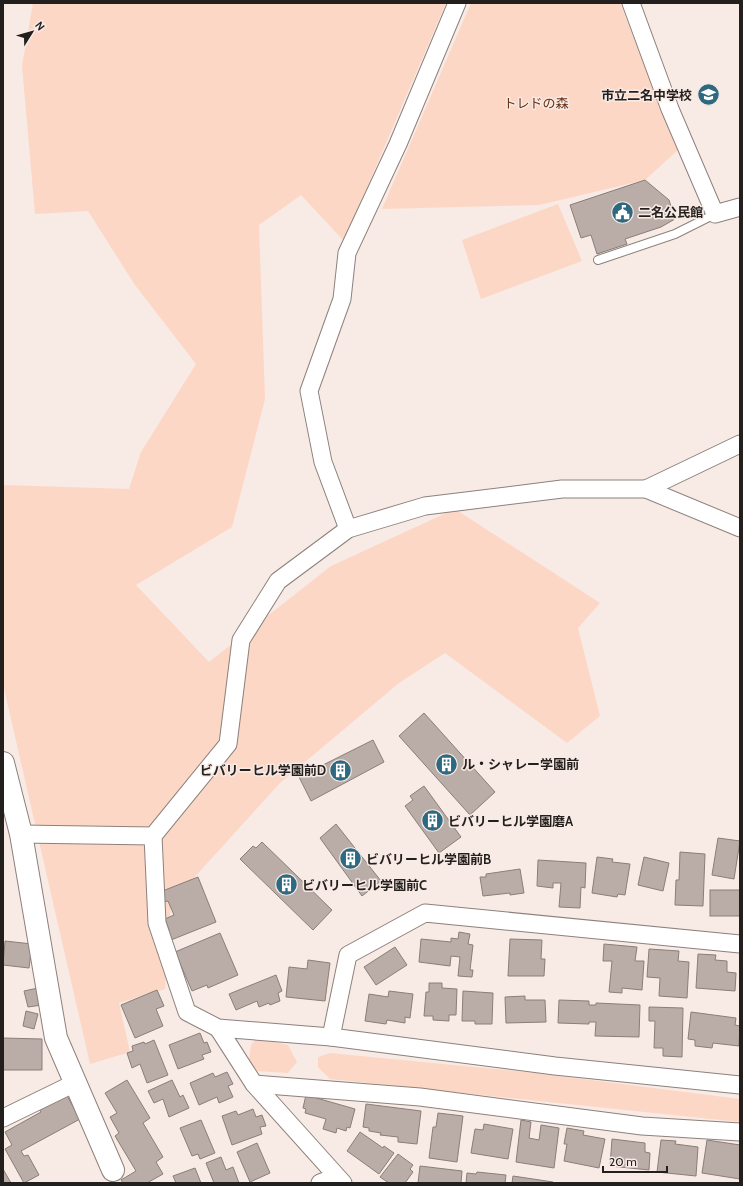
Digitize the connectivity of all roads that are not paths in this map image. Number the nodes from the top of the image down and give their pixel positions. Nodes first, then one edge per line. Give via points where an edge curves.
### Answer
1 (457, 3) edge
2 (630, 3) edge
3 (740, 207) edge
4 (715, 214) junction
5 (598, 260) dead end
6 (740, 444) edge
7 (646, 489) junction
8 (740, 528) edge
9 (348, 529) junction
10 (3, 763) edge
11 (21, 834) junction
12 (153, 836) junction
13 (740, 944) edge
14 (218, 1028) junction
15 (331, 1037) junction
16 (75, 1083) junction
17 (254, 1084) junction
18 (740, 1085) edge
19 (3, 1118) edge
20 (740, 1132) edge
21 (115, 1176) edge
22 (339, 1180) edge
23 (320, 1183) edge

1 - 9 street via 398,144 347,254 342,299 309,391 323,462
2 - 4 street via 670,109
3 - 4 street
4 - 5 lane via 675,234
6 - 7 street
7 - 8 street
7 - 9 street via 562,489 425,506
9 - 12 street via 278,581 241,640 228,744
10 - 11 street
11 - 12 street
11 - 16 street via 56,1038
12 - 14 street via 157,923 187,1012
13 - 15 street via 425,913 348,955
14 - 15 street
14 - 17 street
15 - 18 street via 555,1066
16 - 19 street
16 - 21 street
17 - 20 street via 420,1097 642,1126
17 - 22 street
22 - 23 street

